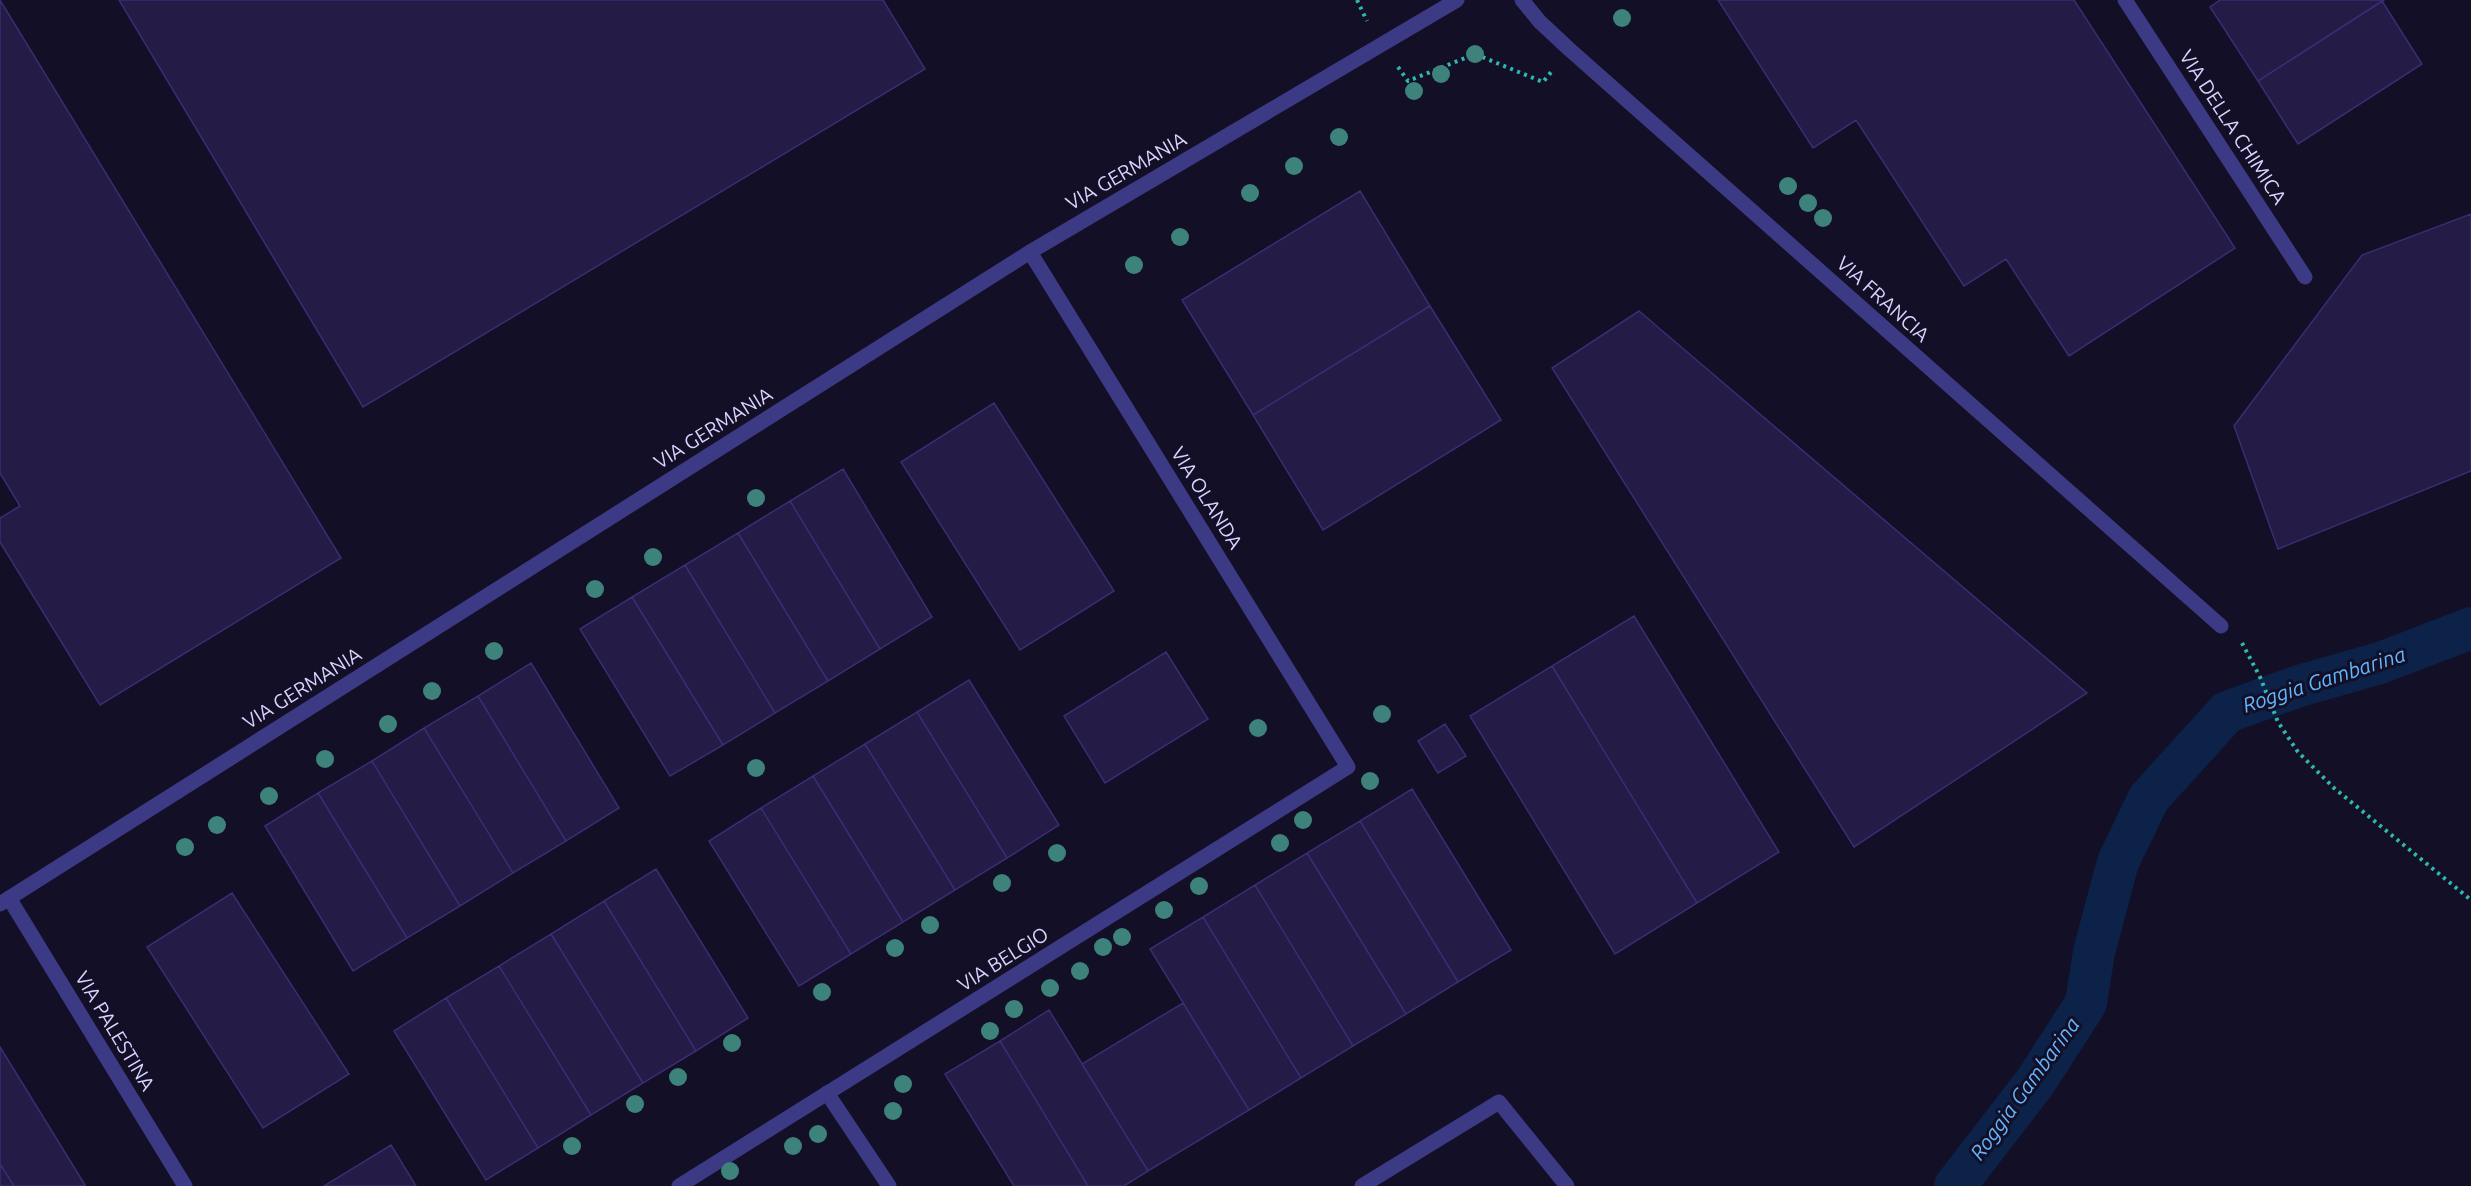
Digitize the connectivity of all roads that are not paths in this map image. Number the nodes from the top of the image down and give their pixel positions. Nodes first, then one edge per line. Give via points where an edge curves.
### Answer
1 (1456, 0) edge
2 (1522, 0) edge
3 (2125, 0) edge
4 (1030, 252) junction
5 (2305, 277) dead end
6 (2221, 626) road end
7 (1348, 767) joint
8 (5, 901) edge
9 (827, 1093) junction
10 (186, 1186) edge
11 (679, 1186) edge
12 (889, 1186) edge
13 (1362, 1186) edge
14 (1567, 1186) edge

1 - 4 street, VIA GERMANIA
2 - 6 street, VIA FRANCIA via 1569,49
3 - 5 street, VIA DELLA CHIMICA
4 - 7 street, VIA OLANDA
4 - 8 street, VIA GERMANIA
7 - 9 street, VIA BELGIO
8 - 10 street, VIA PALESTINA
9 - 11 street, VIA BELGIO
9 - 12 street
13 - 14 street via 1499,1102

